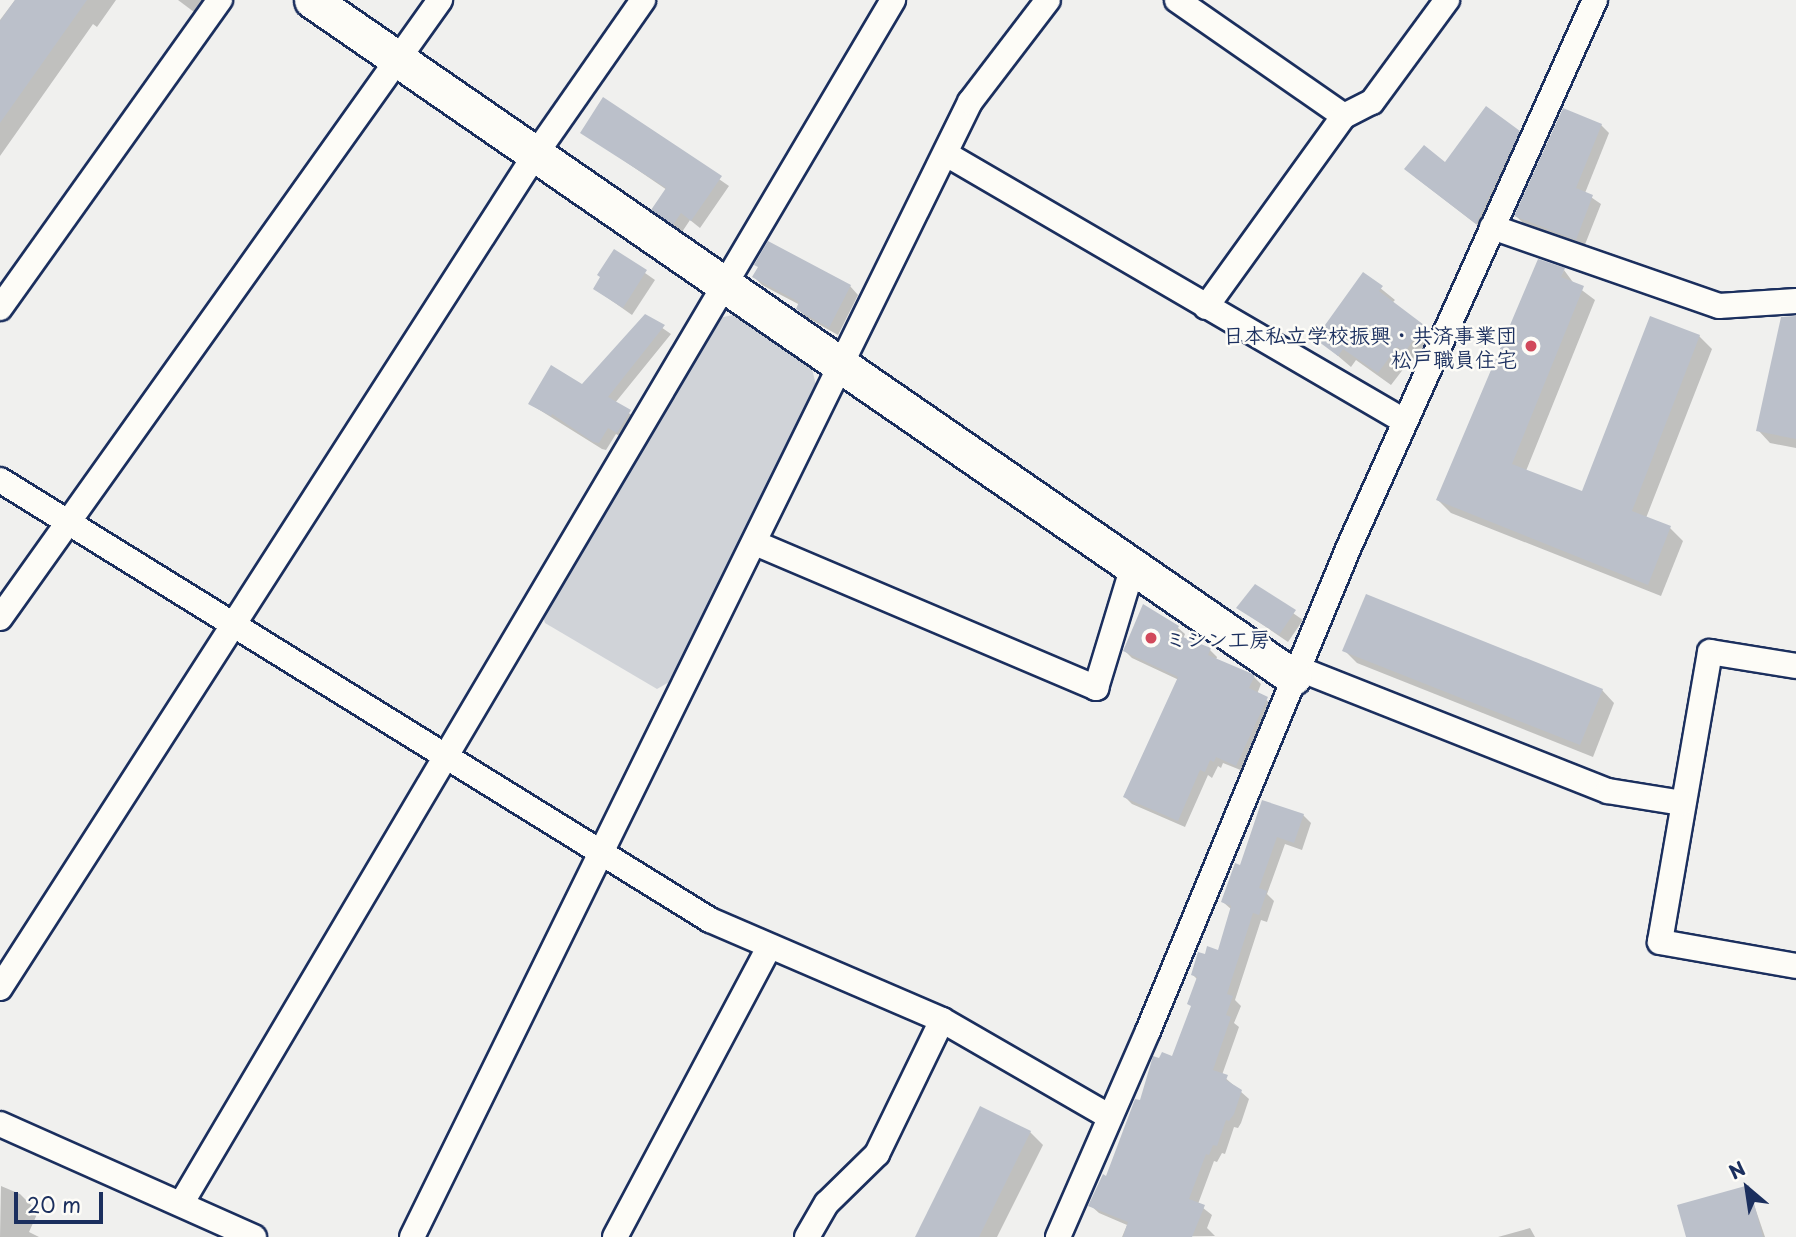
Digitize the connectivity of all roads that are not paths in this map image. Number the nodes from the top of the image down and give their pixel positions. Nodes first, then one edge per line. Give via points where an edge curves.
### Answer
1 (220, 0) edge
2 (312, 0) edge
3 (440, 0) edge
4 (643, 0) edge
5 (893, 0) edge
6 (1048, 0) edge
7 (1177, 0) edge
8 (1447, 0) edge
9 (1595, 0) edge
10 (399, 58) junction
11 (1344, 116) junction
12 (946, 154) junction
13 (535, 155) junction
14 (1492, 227) junction
15 (724, 285) junction
16 (1796, 301) edge
17 (1206, 307) junction
18 (0, 308) edge
19 (841, 366) junction
20 (1404, 421) junction
21 (0, 480) edge
22 (69, 522) junction
23 (755, 543) junction
24 (1133, 566) junction
25 (0, 618) edge
26 (234, 625) junction
27 (1796, 666) edge
28 (1295, 673) junction
29 (447, 755) junction
30 (1682, 803) junction
31 (600, 852) junction
32 (769, 947) junction
33 (1796, 966) edge
34 (0, 988) edge
35 (942, 1020) junction
36 (1110, 1117) junction
37 (0, 1124) edge
38 (181, 1204) junction
39 (254, 1237) edge
40 (412, 1237) edge
41 (615, 1237) edge
42 (807, 1237) edge
43 (1058, 1237) edge

1 - 18 street
2 - 10 street
3 - 10 street
4 - 13 street
5 - 15 street
6 - 12 street via 970,102
7 - 11 street
8 - 11 street via 1372,102
9 - 14 street
10 - 13 street
10 - 22 street
11 - 17 street
12 - 17 street
12 - 19 street
13 - 15 street
13 - 26 street
14 - 16 street via 1719,306
14 - 20 street
15 - 19 street
15 - 29 street
17 - 20 street
19 - 23 street
19 - 24 street
20 - 28 street
21 - 22 street
22 - 25 street
22 - 26 street
23 - 24 street via 1096,688
23 - 31 street
24 - 28 street
26 - 29 street
26 - 34 street
27 - 30 street via 1710,652
28 - 30 street via 1608,791
28 - 36 street
29 - 31 street
29 - 38 street
30 - 33 street via 1660,942
31 - 32 street via 710,919
31 - 40 street
32 - 35 street
32 - 41 street
35 - 36 street
35 - 42 street via 877,1154 827,1203
36 - 43 street
37 - 38 street
38 - 39 street

